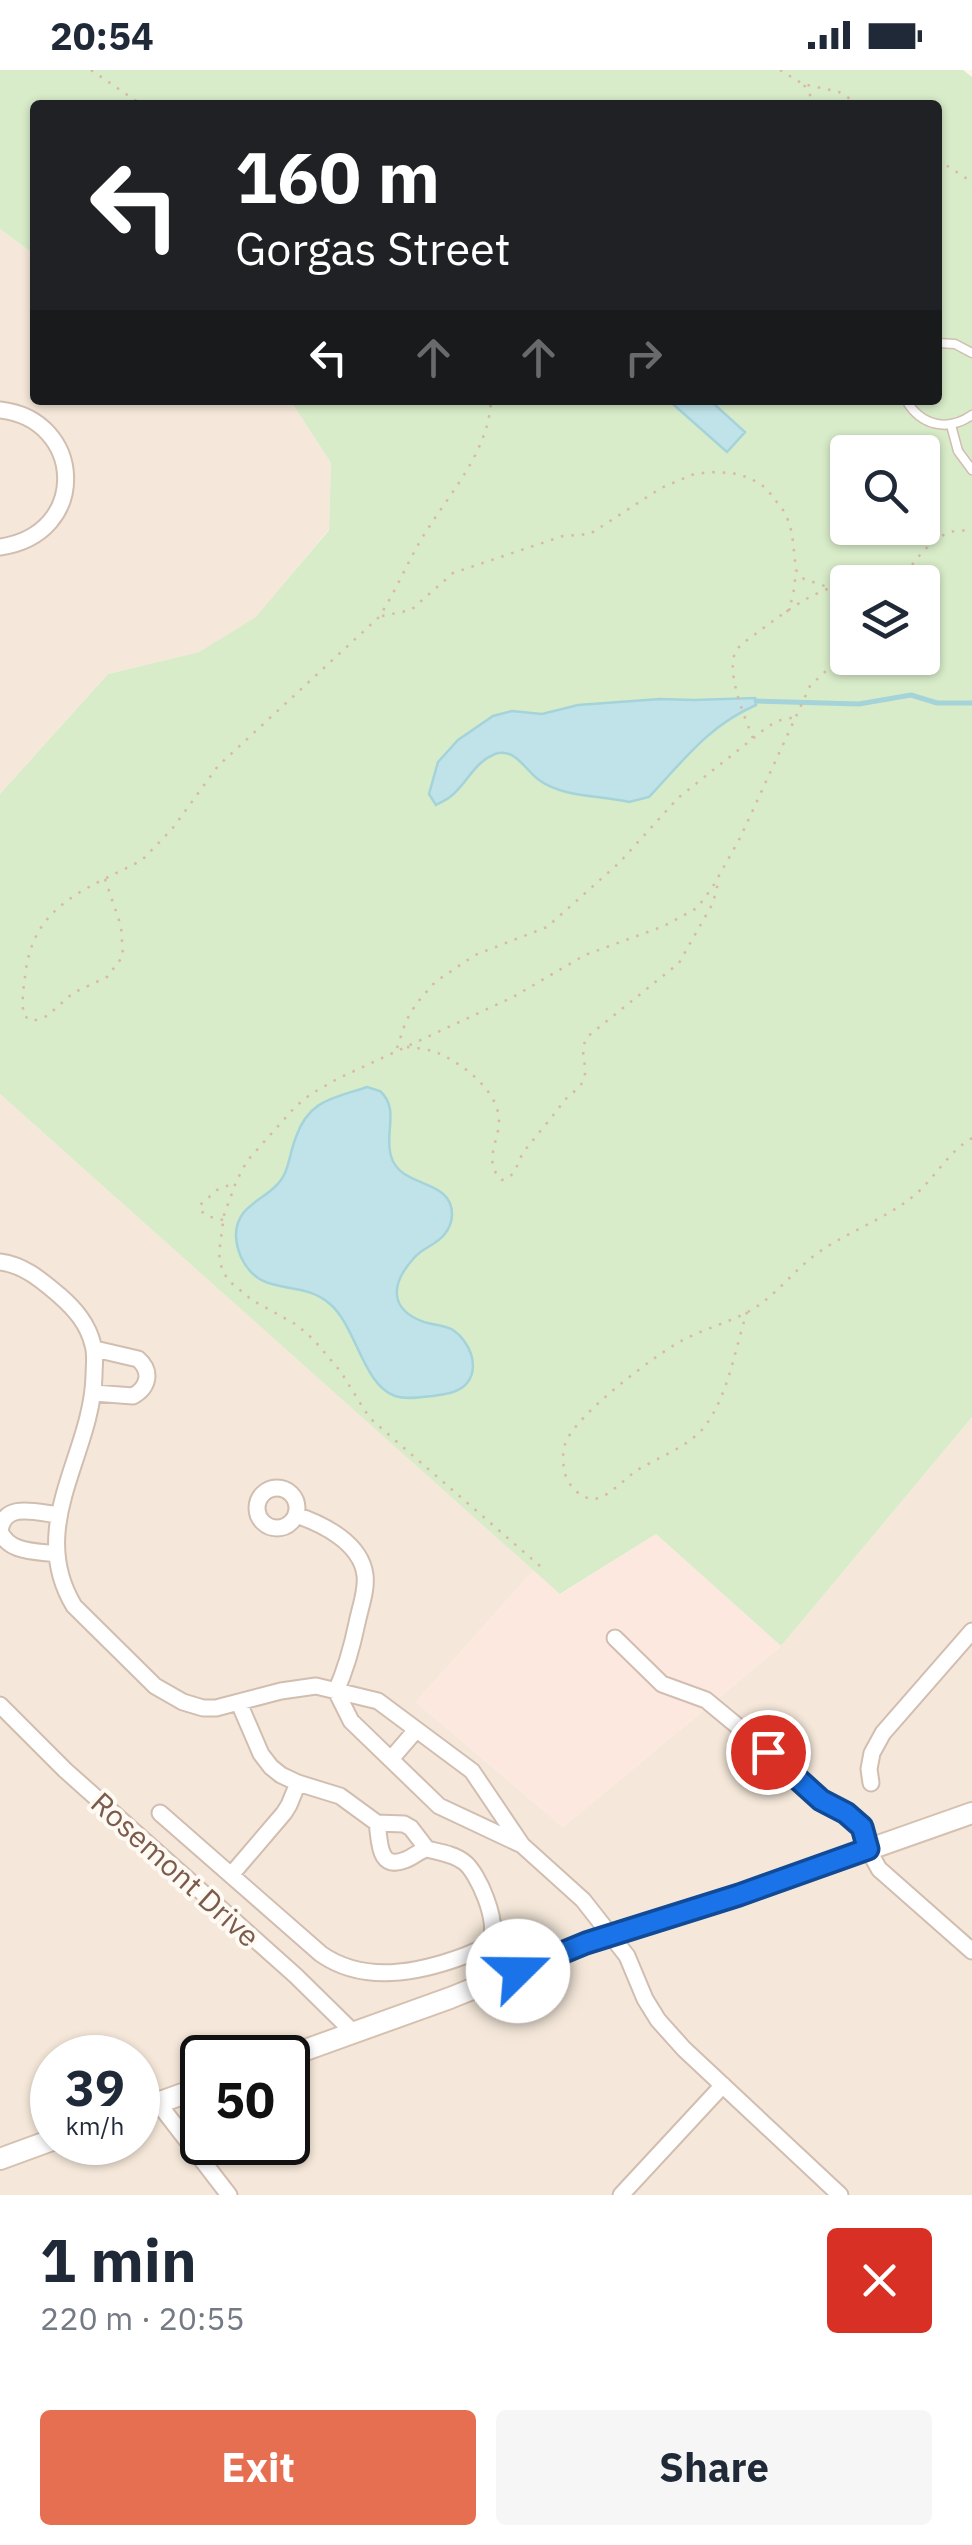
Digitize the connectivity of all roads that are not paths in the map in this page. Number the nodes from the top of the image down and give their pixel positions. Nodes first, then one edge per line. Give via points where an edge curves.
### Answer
1 (942, 343) edge
2 (972, 352) edge
3 (909, 405) edge
4 (0, 410) edge
5 (972, 414) edge
6 (951, 425) junction
7 (972, 470) edge
8 (0, 547) edge
9 (0, 1262) edge
10 (95, 1349) junction
11 (94, 1393) junction
12 (59, 1515) junction
13 (296, 1515) dead end
14 (0, 1530) edge
15 (56, 1554) junction
16 (972, 1630) edge
17 (615, 1638) dead end
18 (336, 1692) junction
19 (239, 1703) junction
20 (0, 1705) edge
21 (416, 1730) junction
22 (391, 1760) junction
23 (871, 1782) dead end
24 (298, 1783) junction
25 (160, 1813) dead end
26 (972, 1813) edge
27 (377, 1823) junction
28 (522, 1845) junction
29 (427, 1849) junction
30 (868, 1849) junction
31 (231, 1875) junction
32 (612, 1936) junction
33 (972, 1951) edge
34 (353, 2032) junction
35 (310, 2048) edge
36 (723, 2085) junction
37 (160, 2120) edge
38 (30, 2148) edge
39 (0, 2159) edge
40 (229, 2195) edge
41 (621, 2195) edge
42 (840, 2195) edge

1 - 2 lane
3 - 6 lane via 925,421
4 - 8 street via 27,417 52,438 66,479 59,508 44,530
5 - 6 lane
6 - 7 lane
9 - 10 street via 25,1269 74,1308
10 - 11 street
10 - 11 street via 138,1359 148,1379 133,1396
11 - 12 street
12 - 14 street via 17,1510
12 - 15 street
13 - 18 street via 330,1528 365,1574
14 - 15 street via 14,1548
15 - 19 street via 74,1606 155,1686 203,1708
16 - 23 street via 883,1734 872,1753
17 - 30 street via 662,1684 706,1700 821,1800 846,1813 862,1827
18 - 19 street via 316,1686
18 - 21 street via 378,1701
18 - 22 street via 351,1721
19 - 24 street via 261,1754
20 - 34 street, Rosemont Drive
21 - 22 street
21 - 28 street via 472,1771
22 - 28 street via 439,1806
24 - 27 street via 340,1796
24 - 31 street via 284,1813
25 - 31 street
26 - 30 main road
27 - 29 street via 404,1824
27 - 29 street via 378,1844 389,1860
28 - 32 street
29 - 31 street via 469,1866 494,1932 476,1951 401,1972 332,1962
30 - 32 main road
30 - 33 street via 888,1878
32 - 34 main road
32 - 36 street via 658,2020
34 - 35 main road
36 - 41 street
36 - 42 street
37 - 40 street
38 - 39 main road

